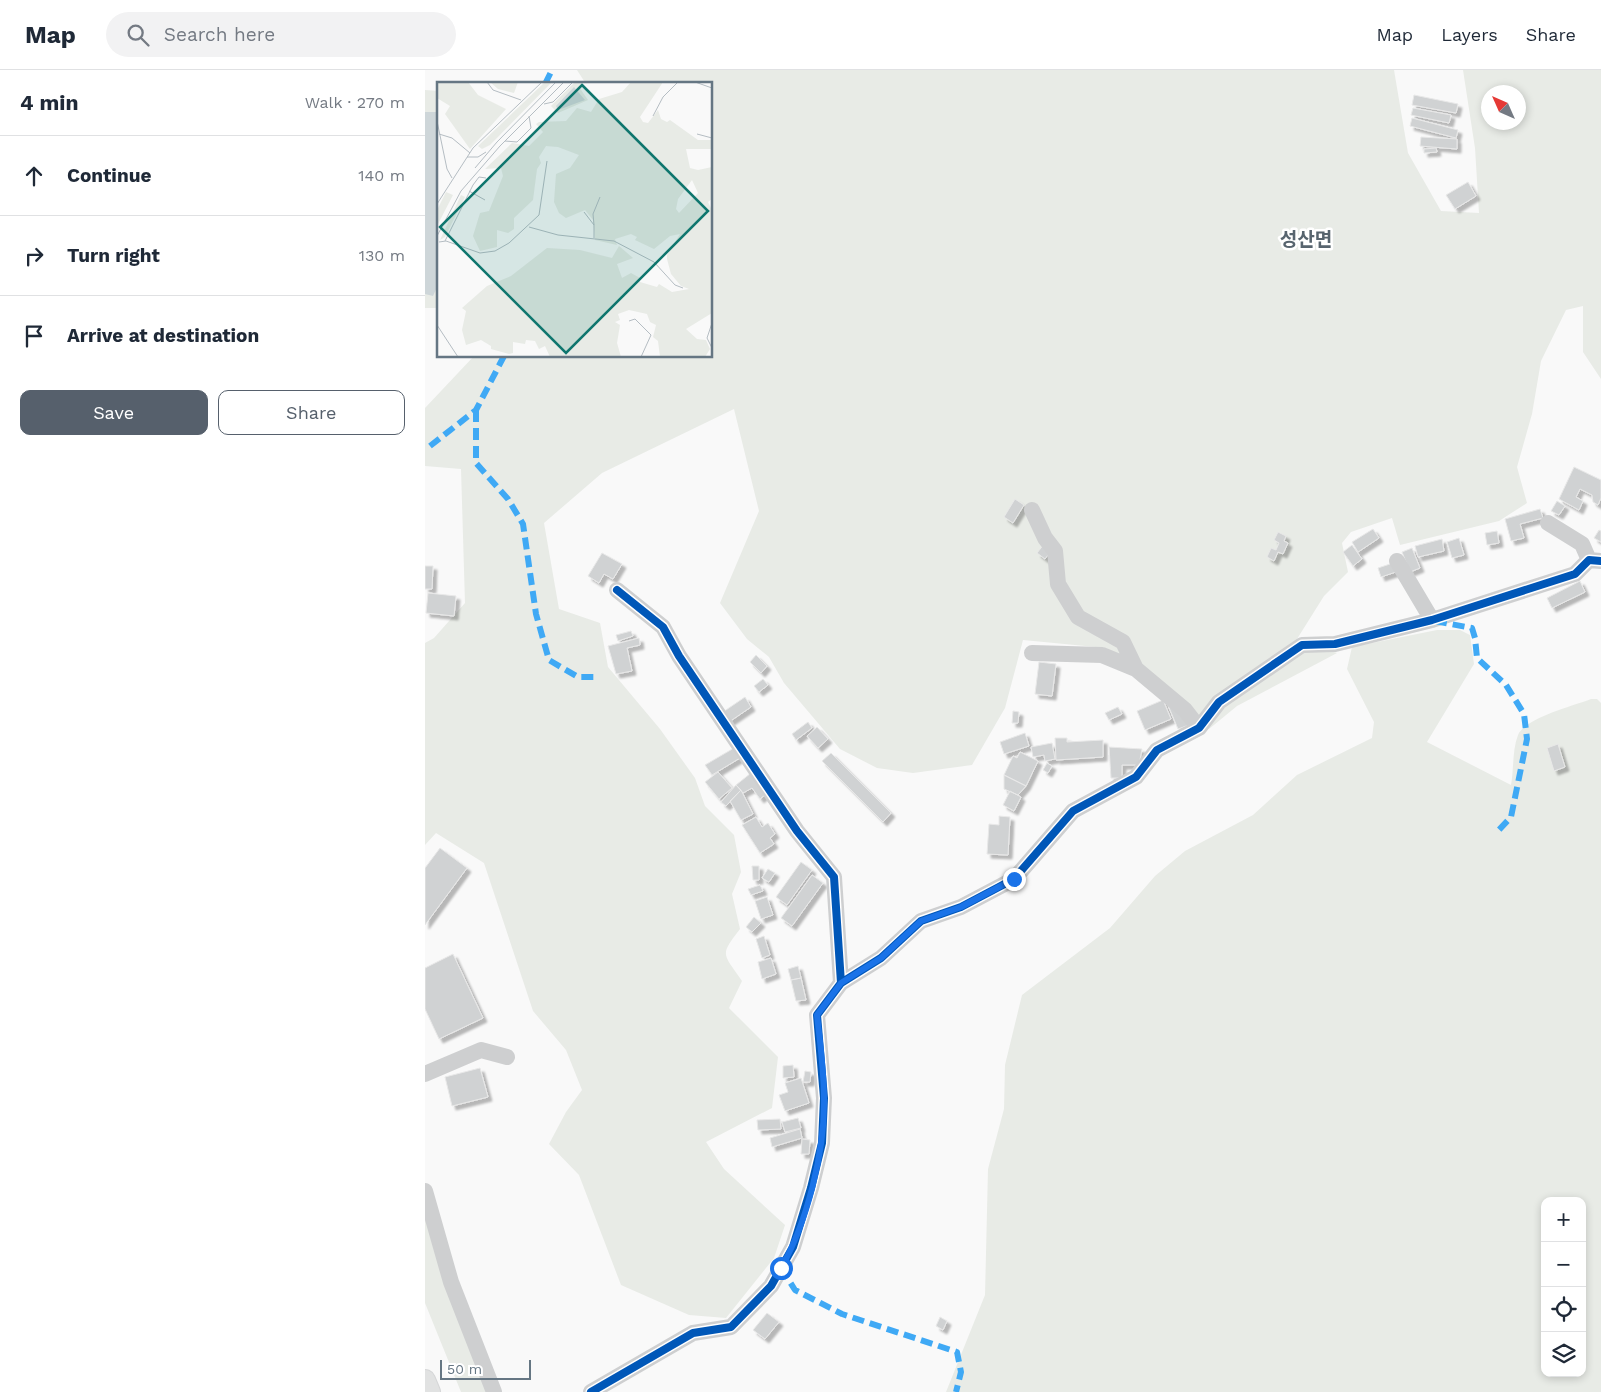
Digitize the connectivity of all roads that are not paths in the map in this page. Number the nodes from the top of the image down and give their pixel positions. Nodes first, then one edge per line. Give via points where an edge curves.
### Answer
1 (1033, 510) dead end
2 (1548, 523) dead end
3 (1595, 560) edge
4 (1397, 561) dead end
5 (617, 590) dead end
6 (1432, 620) junction
7 (1032, 653) dead end
8 (1136, 669) junction
9 (1199, 728) junction
10 (841, 983) junction
11 (507, 1057) dead end
12 (425, 1074) edge
13 (425, 1191) edge
14 (425, 1380) edge
15 (430, 1392) edge
16 (494, 1392) edge
17 (591, 1392) edge

1 - 8 street via 1045,538 1055,551 1058,584 1078,616 1123,642
2 - 3 street via 1582,544
3 - 6 street via 1575,574
4 - 6 street
5 - 10 street via 663,627 679,656 797,831 833,877
6 - 9 street via 1335,644 1302,645 1219,702
7 - 8 street via 1102,655
8 - 9 street via 1185,710
9 - 10 street via 1157,750 1136,777 1073,811 1014,879 961,907 921,921 881,958
10 - 17 street via 817,1015 825,1098 822,1143 793,1247 771,1286 731,1327 693,1333
11 - 12 street via 481,1050
13 - 16 street via 451,1282
14 - 15 main road

